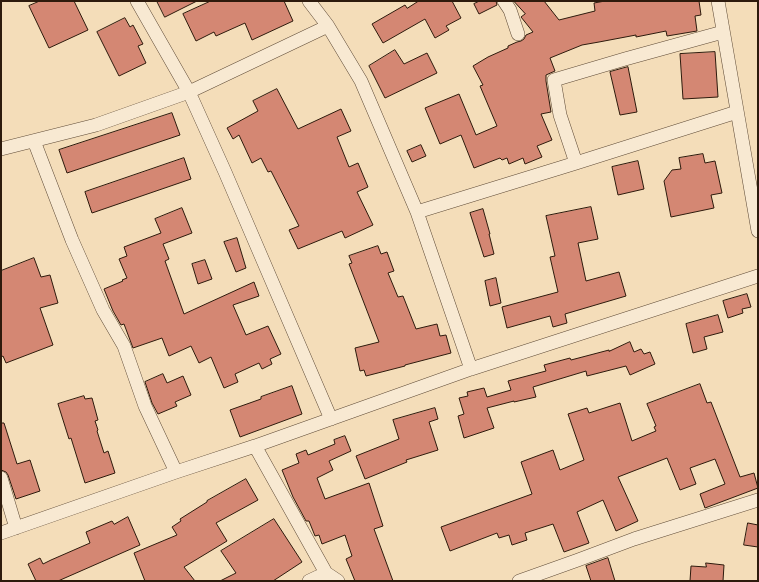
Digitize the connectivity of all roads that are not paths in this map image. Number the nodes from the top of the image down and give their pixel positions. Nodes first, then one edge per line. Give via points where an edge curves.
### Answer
1 (137, 1) edge
2 (309, 1) edge
3 (504, 1) edge
4 (718, 1) edge
5 (328, 26) junction
6 (723, 32) junction
7 (518, 34) dead end
8 (189, 92) junction
9 (737, 112) junction
10 (34, 140) junction
11 (1, 149) edge
12 (576, 163) junction
13 (416, 212) junction
14 (758, 232) edge
15 (758, 276) edge
16 (471, 369) junction
17 (331, 419) junction
18 (255, 446) junction
19 (176, 472) junction
20 (1, 478) edge
21 (758, 500) edge
22 (16, 528) junction
23 (1, 533) edge
24 (326, 573) junction
25 (309, 581) edge
26 (338, 581) edge
27 (519, 581) edge

1 - 8 street
2 - 5 street
3 - 7 street via 510,10
4 - 6 street
5 - 8 street
5 - 13 street via 360,81
6 - 9 street
6 - 12 street via 554,80 560,115
8 - 10 street via 96,125
8 - 17 street
9 - 12 street
9 - 14 street
10 - 11 street
10 - 19 street via 72,240 103,310 124,346 145,406
12 - 13 street
13 - 16 street
15 - 16 street
16 - 17 street
17 - 18 street
18 - 19 street
18 - 24 street
19 - 22 street
20 - 22 street
21 - 27 street via 634,538
22 - 23 street
24 - 25 street
24 - 26 street

